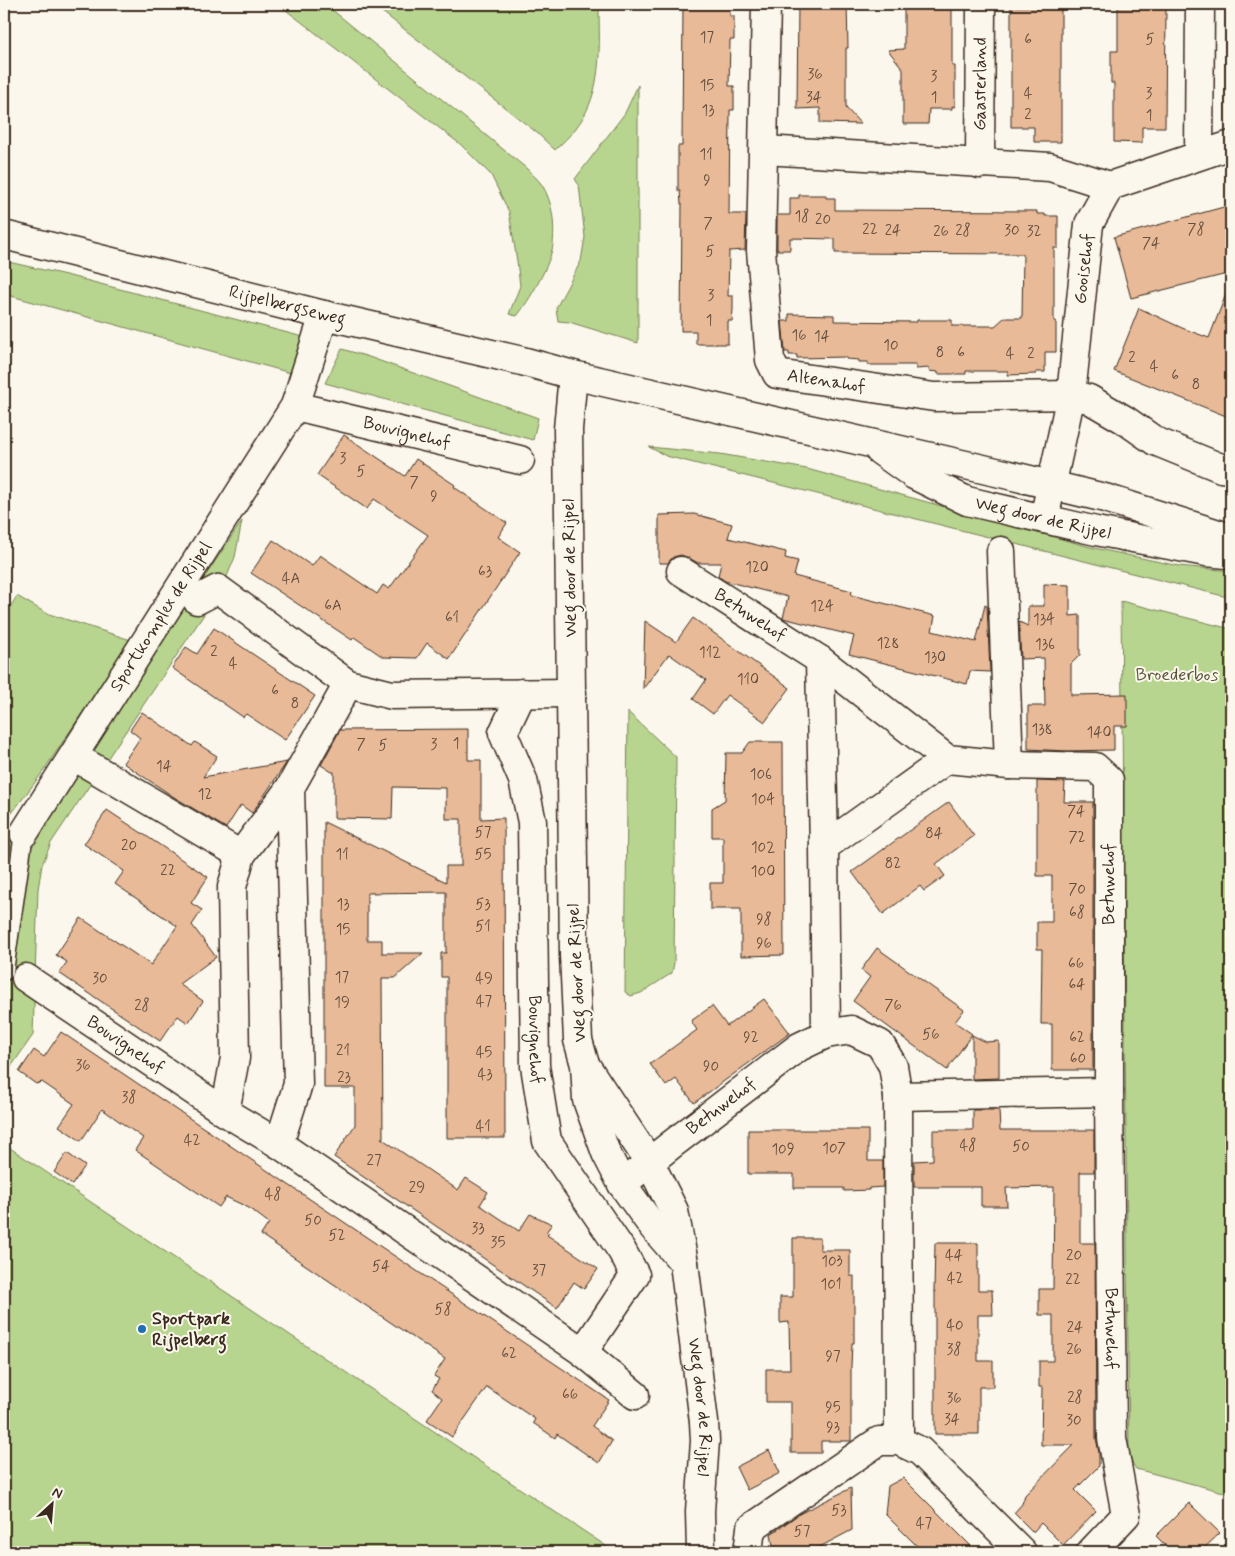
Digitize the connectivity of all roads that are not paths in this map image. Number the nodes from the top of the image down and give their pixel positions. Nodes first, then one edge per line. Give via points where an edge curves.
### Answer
1 (766, 4) edge
2 (981, 4) edge
3 (1200, 4) edge
4 (1231, 145) edge
5 (764, 150) junction
6 (1199, 155) junction
7 (980, 164) junction
8 (1110, 186) junction
9 (4, 235) edge
10 (324, 315) junction
11 (572, 375) junction
12 (1071, 395) junction
13 (295, 406) junction
14 (869, 443) junction
15 (520, 460) dead end
16 (1231, 469) edge
17 (1051, 486) junction
18 (1044, 519) junction
19 (1231, 538) edge
20 (1001, 551) dead end
21 (1231, 553) edge
22 (681, 571) dead end
23 (197, 600) dead end
24 (820, 660) junction
25 (348, 684) junction
26 (572, 692) junction
27 (522, 693) junction
28 (947, 759) junction
29 (87, 764) dead end
30 (1009, 765) junction
31 (290, 788) junction
32 (24, 833) joint
33 (824, 847) junction
34 (241, 855) junction
35 (7, 920) edge
36 (15, 974) edge
37 (826, 1034) junction
38 (585, 1065) junction
39 (1109, 1092) junction
40 (898, 1096) junction
41 (225, 1112) junction
42 (279, 1144) junction
43 (650, 1163) junction
44 (622, 1184) junction
45 (684, 1263) junction
46 (583, 1352) junction
47 (635, 1395) dead end
48 (899, 1441) junction
49 (701, 1552) edge
50 (748, 1552) edge
51 (1022, 1552) edge
52 (1091, 1552) edge

1 - 5 street, Altenahof
2 - 7 street, Gaasterland
3 - 6 street
4 - 6 street
5 - 7 street
5 - 12 street, Altenahof via 761,250 770,360 777,374 934,398
6 - 8 street
7 - 8 street via 1050,168
8 - 12 street, Gooisehof via 1089,224
9 - 10 street, Rijpelbergseweg
10 - 11 street, Rijpelbergseweg
10 - 13 street, Sportkomplex de Rijpel
11 - 14 street, Weg door de Rijpel
11 - 26 street, Weg door de Rijpel via 568,429
12 - 16 street via 1089,399 1155,441 1221,468
12 - 17 street, Gooisehof
13 - 15 street, Bouvignehof
13 - 32 street, Sportkomplex de Rijpel
14 - 17 street, Weg door de Rijpel
14 - 18 street, Weg door de Rijpel via 914,475 968,501
17 - 18 street, Gooisehof
17 - 19 street, Weg door de Rijpel via 1105,498
18 - 21 street, Weg door de Rijpel via 1206,552
20 - 30 street
22 - 24 street, Betuwehof
23 - 25 street via 218,589
24 - 28 street, Betuwehof
24 - 33 street
25 - 27 street via 392,695
25 - 31 street
26 - 27 street
26 - 38 street, Weg door de Rijpel via 574,955 578,1040
27 - 46 street, Bouvignehof via 503,733 523,780 532,822 535,1066 547,1141 635,1275
28 - 30 street, Betuwehof
28 - 33 street
29 - 34 street
30 - 39 street, Betuwehof via 1095,767 1109,780
31 - 34 street
31 - 42 street via 298,1084
32 - 35 lane, Sportkomplex de Rijpel
33 - 37 street
34 - 41 street via 232,887 234,1058
35 - 36 lane, Sportkomplex de Rijpel
36 - 41 street, Bouvignehof
37 - 40 street, Betuwehof via 851,1030 880,1044 893,1066
37 - 43 street, Betuwehof via 799,1047
38 - 43 street, Weg door de Rijpel
38 - 44 street, Weg door de Rijpel via 586,1100
39 - 40 street
39 - 52 street, Betuwehof via 1112,1438 1126,1515
40 - 48 street, Betuwehof
41 - 42 street, Bouvignehof
42 - 46 street, Bouvignehof
43 - 44 street, Betuwehof
43 - 45 street, Weg door de Rijpel via 674,1211
44 - 45 street, Weg door de Rijpel
45 - 49 street, Weg door de Rijpel via 704,1422
46 - 47 street, Bouvignehof
48 - 50 street via 879,1441 750,1528
48 - 51 street via 920,1451

